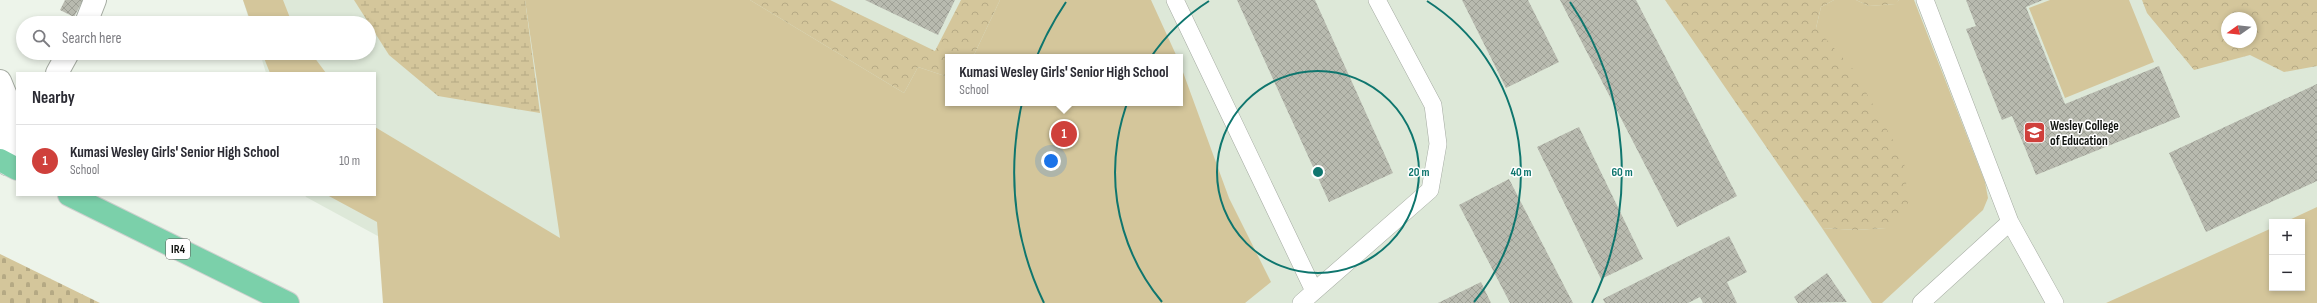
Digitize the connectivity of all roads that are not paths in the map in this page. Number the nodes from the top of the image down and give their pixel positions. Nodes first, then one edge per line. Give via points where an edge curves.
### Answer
1 (95, 0) edge
2 (1175, 0) edge
3 (1376, 0) edge
4 (1925, 0) edge
5 (89, 16) edge
6 (64, 60) edge
7 (58, 72) edge
8 (8, 91) edge
9 (8, 164) edge
10 (71, 196) edge
11 (2010, 222) junction
12 (1314, 291) junction
13 (288, 303) edge
14 (1301, 303) edge
15 (1921, 303) edge
16 (2055, 303) edge

1 - 5 street
2 - 12 lane
3 - 12 lane via 1433,105 1438,144 1430,190
4 - 11 lane
6 - 7 street
8 - 9 street
10 - 13 main road, IR4
11 - 15 lane
11 - 16 lane
12 - 14 lane

